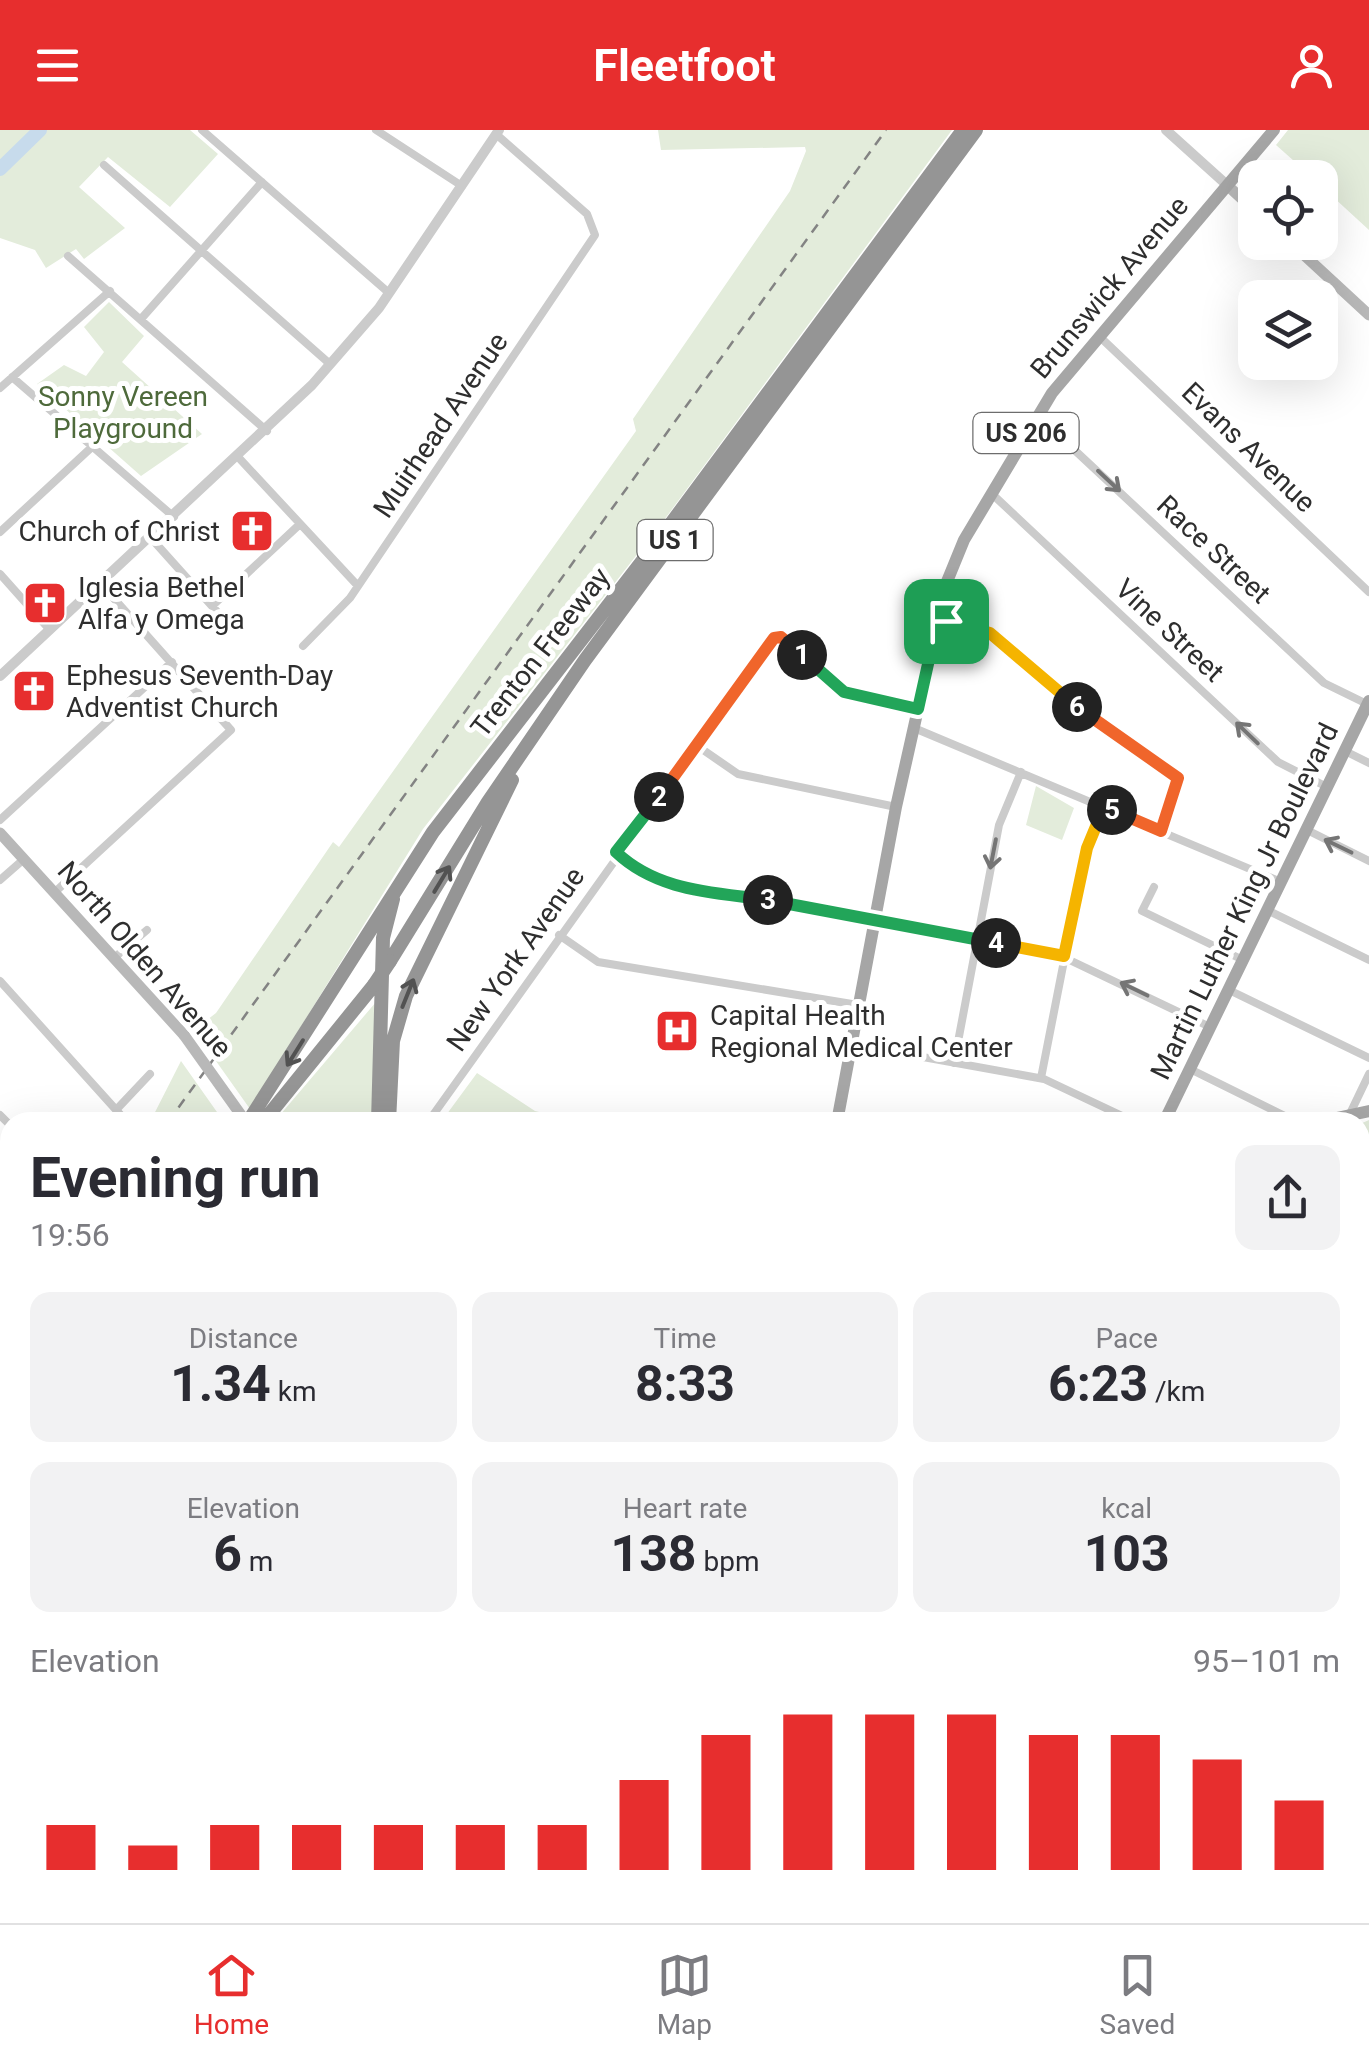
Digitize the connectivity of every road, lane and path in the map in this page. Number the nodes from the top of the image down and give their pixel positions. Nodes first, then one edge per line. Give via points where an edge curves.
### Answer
1 (202, 130) edge
2 (376, 130) edge
3 (962, 130) edge
4 (976, 130) edge
5 (1166, 130) edge
6 (1274, 130) edge
7 (498, 132) edge
8 (104, 165) dead end
9 (262, 182) junction
10 (1226, 185) junction
11 (462, 186) junction
12 (1238, 196) edge
13 (202, 250) junction
14 (68, 256) dead end
15 (1311, 260) edge
16 (110, 291) junction
17 (389, 293) junction
18 (1366, 308) edge
19 (141, 319) junction
20 (1098, 335) junction
21 (330, 364) junction
22 (12, 377) junction
23 (0, 388) edge
24 (1037, 415) junction
25 (267, 431) junction
26 (93, 446) junction
27 (239, 458) junction
28 (991, 493) junction
29 (174, 517) junction
30 (300, 524) junction
31 (0, 532) edge
32 (151, 538) junction
33 (0, 574) edge
34 (101, 584) junction
35 (358, 586) junction
36 (1369, 592) edge
37 (212, 606) junction
38 (938, 619) junction
39 (229, 625) dead end
40 (50, 630) junction
41 (303, 646) dead end
42 (172, 662) junction
43 (0, 676) edge
44 (1368, 702) edge
45 (918, 709) junction
46 (914, 728) junction
47 (696, 745) junction
48 (525, 748) junction
49 (1345, 751) junction
50 (1369, 762) edge
51 (1021, 772) junction
52 (1327, 787) junction
53 (896, 807) junction
54 (1104, 807) junction
55 (0, 820) edge
56 (1307, 830) junction
57 (1161, 831) junction
58 (0, 833) edge
59 (616, 852) junction
60 (24, 859) junction
61 (1369, 862) edge
62 (0, 880) edge
63 (400, 880) junction
64 (1280, 882) junction
65 (1154, 887) dead end
66 (54, 892) junction
67 (1267, 910) junction
68 (874, 918) junction
69 (148, 930) dead end
70 (559, 935) junction
71 (977, 940) junction
72 (1064, 956) junction
73 (114, 958) junction
74 (1243, 960) junction
75 (1369, 960) edge
76 (0, 982) edge
77 (1229, 990) junction
78 (858, 1005) junction
79 (1210, 1027) junction
80 (851, 1044) junction
81 (1369, 1058) edge
82 (954, 1062) junction
83 (1190, 1069) junction
84 (150, 1074) dead end
85 (1369, 1074) edge
86 (1040, 1078) junction
87 (116, 1110) joint
88 (240, 1112) edge
89 (253, 1112) edge
90 (270, 1112) edge
91 (387, 1112) edge
92 (388, 1112) edge
93 (433, 1112) edge
94 (839, 1112) edge
95 (1113, 1112) edge
96 (1169, 1112) edge
97 (1278, 1112) edge
98 (1351, 1112) edge

1 - 9 street
2 - 11 street
3 - 63 highway, Trenton Freeway / US 1
4 - 48 highway, Trenton Freeway / US 1
5 - 10 street
6 - 10 main road, Brunswick Avenue / US 206
7 - 11 street
7 - 35 street, Muirhead Avenue via 591,220 593,241
8 - 13 street
9 - 13 street
9 - 17 street
10 - 12 main road
10 - 20 main road, Brunswick Avenue / US 206
11 - 17 street
13 - 19 street
13 - 21 street
14 - 16 street
15 - 18 main road
16 - 19 street
16 - 22 street
17 - 21 street
19 - 25 street
20 - 24 main road, Brunswick Avenue / US 206
20 - 36 street, Evans Avenue
21 - 25 street
22 - 23 street
22 - 26 street
24 - 28 main road, Brunswick Avenue / US 206
24 -> 44 street, Race Street via 1324,683
25 - 27 street
26 - 29 street
26 - 31 street
27 - 29 street
27 - 30 street
28 - 38 main road, Brunswick Avenue / US 206 via 956,558
52 -> 28 street, Vine Street via 1278,762
29 - 32 street
30 - 35 street
30 - 37 street
32 - 34 street
32 - 37 street
33 - 40 street
34 - 40 street
34 - 42 street
35 - 41 street, Muirhead Avenue
37 - 39 street
38 - 45 main road, Brunswick Avenue / US 206
38 - 57 street via 990,633 1040,680 1177,776
40 - 43 street
42 - 55 street
42 - 66 street via 231,730
44 - 49 main road, Martin Luther King Jr Boulevard
45 - 46 main road, Brunswick Avenue / US 206
45 - 47 street, New York Avenue via 844,692 778,636
46 - 51 street
46 - 53 main road, Brunswick Avenue / US 206
47 - 53 street via 749,778
47 - 59 street, New York Avenue
90 -> 48 highway, Trenton Freeway / US 1, bridge via 374,985
92 -> 48 highway via 393,1042 406,996
49 - 50 street
49 - 52 main road, Martin Luther King Jr Boulevard
51 - 54 street
51 -> 71 street via 999,825
52 - 56 main road, Martin Luther King Jr Boulevard
53 - 68 main road, Brunswick Avenue / US 206
54 - 57 street
54 - 72 street via 1087,848
61 -> 56 street
56 - 64 main road, Martin Luther King Jr Boulevard
57 - 64 street
58 - 60 main road, North Olden Avenue
59 - 68 street via 661,883
59 - 70 street, New York Avenue
60 - 62 street
60 - 66 main road, North Olden Avenue
63 -> 89 highway, Trenton Freeway / US 1
63 - 91 highway via 383,938
64 - 67 main road, Martin Luther King Jr Boulevard
65 - 74 street via 1142,911
66 - 73 main road, North Olden Avenue
67 - 74 main road, Martin Luther King Jr Boulevard
67 - 75 street
68 - 71 street
68 - 78 main road, Brunswick Avenue / US 206
69 - 73 street
70 - 78 street via 598,962
70 - 93 street, New York Avenue
71 - 72 street
71 - 82 street
79 -> 72 street
72 - 86 street
73 - 88 main road, North Olden Avenue, bridge via 184,1035
74 - 77 main road, Martin Luther King Jr Boulevard
76 - 87 street
77 - 79 main road, Martin Luther King Jr Boulevard
77 - 81 street
78 - 80 main road, Brunswick Avenue / US 206
79 - 83 main road, Martin Luther King Jr Boulevard
80 - 82 street
80 - 94 main road, Brunswick Avenue / US 206
82 - 86 street
83 - 96 main road, Martin Luther King Jr Boulevard
83 - 97 street
84 - 87 street
85 - 98 street
86 - 95 street

